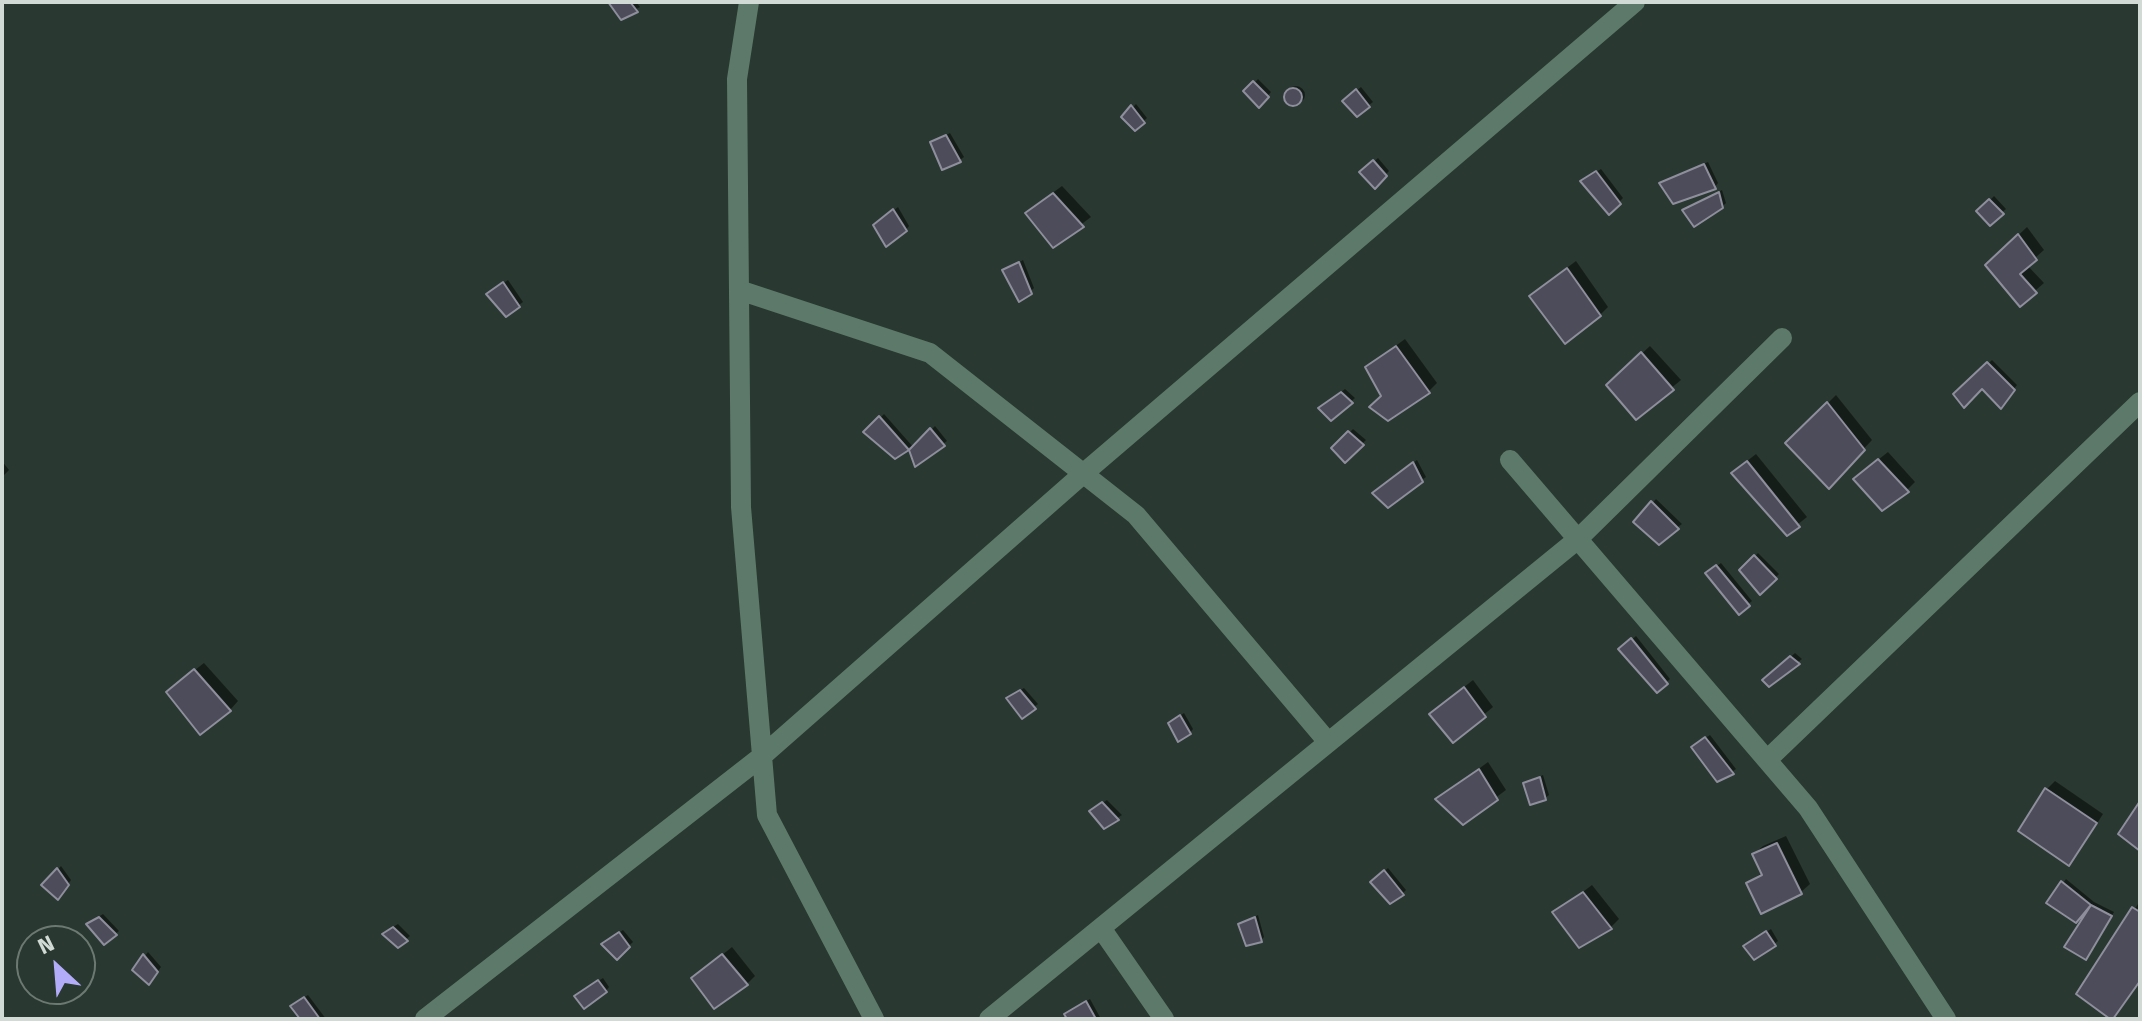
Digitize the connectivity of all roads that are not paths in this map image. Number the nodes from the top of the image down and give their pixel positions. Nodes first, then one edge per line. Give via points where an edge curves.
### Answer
1 (749, 2) edge
2 (1635, 2) edge
3 (739, 290) junction
4 (1782, 338) dead end
5 (2140, 402) edge
6 (1510, 460) dead end
7 (1084, 473) junction
8 (1578, 539) junction
9 (1328, 742) junction
10 (761, 757) junction
11 (1767, 760) junction
12 (1101, 928) junction
13 (425, 1019) edge
14 (874, 1019) edge
15 (989, 1019) edge
16 (1164, 1019) edge
17 (1946, 1019) edge

1 - 3 street via 737,79
2 - 7 street
3 - 7 street via 930,353
3 - 10 street via 741,507
4 - 8 street
5 - 11 street
6 - 8 street
7 - 9 street via 1136,515
7 - 10 street
8 - 9 street
8 - 11 street
9 - 12 street
10 - 13 street
10 - 14 street via 767,815
11 - 17 street via 1808,808
12 - 15 street
12 - 16 street

